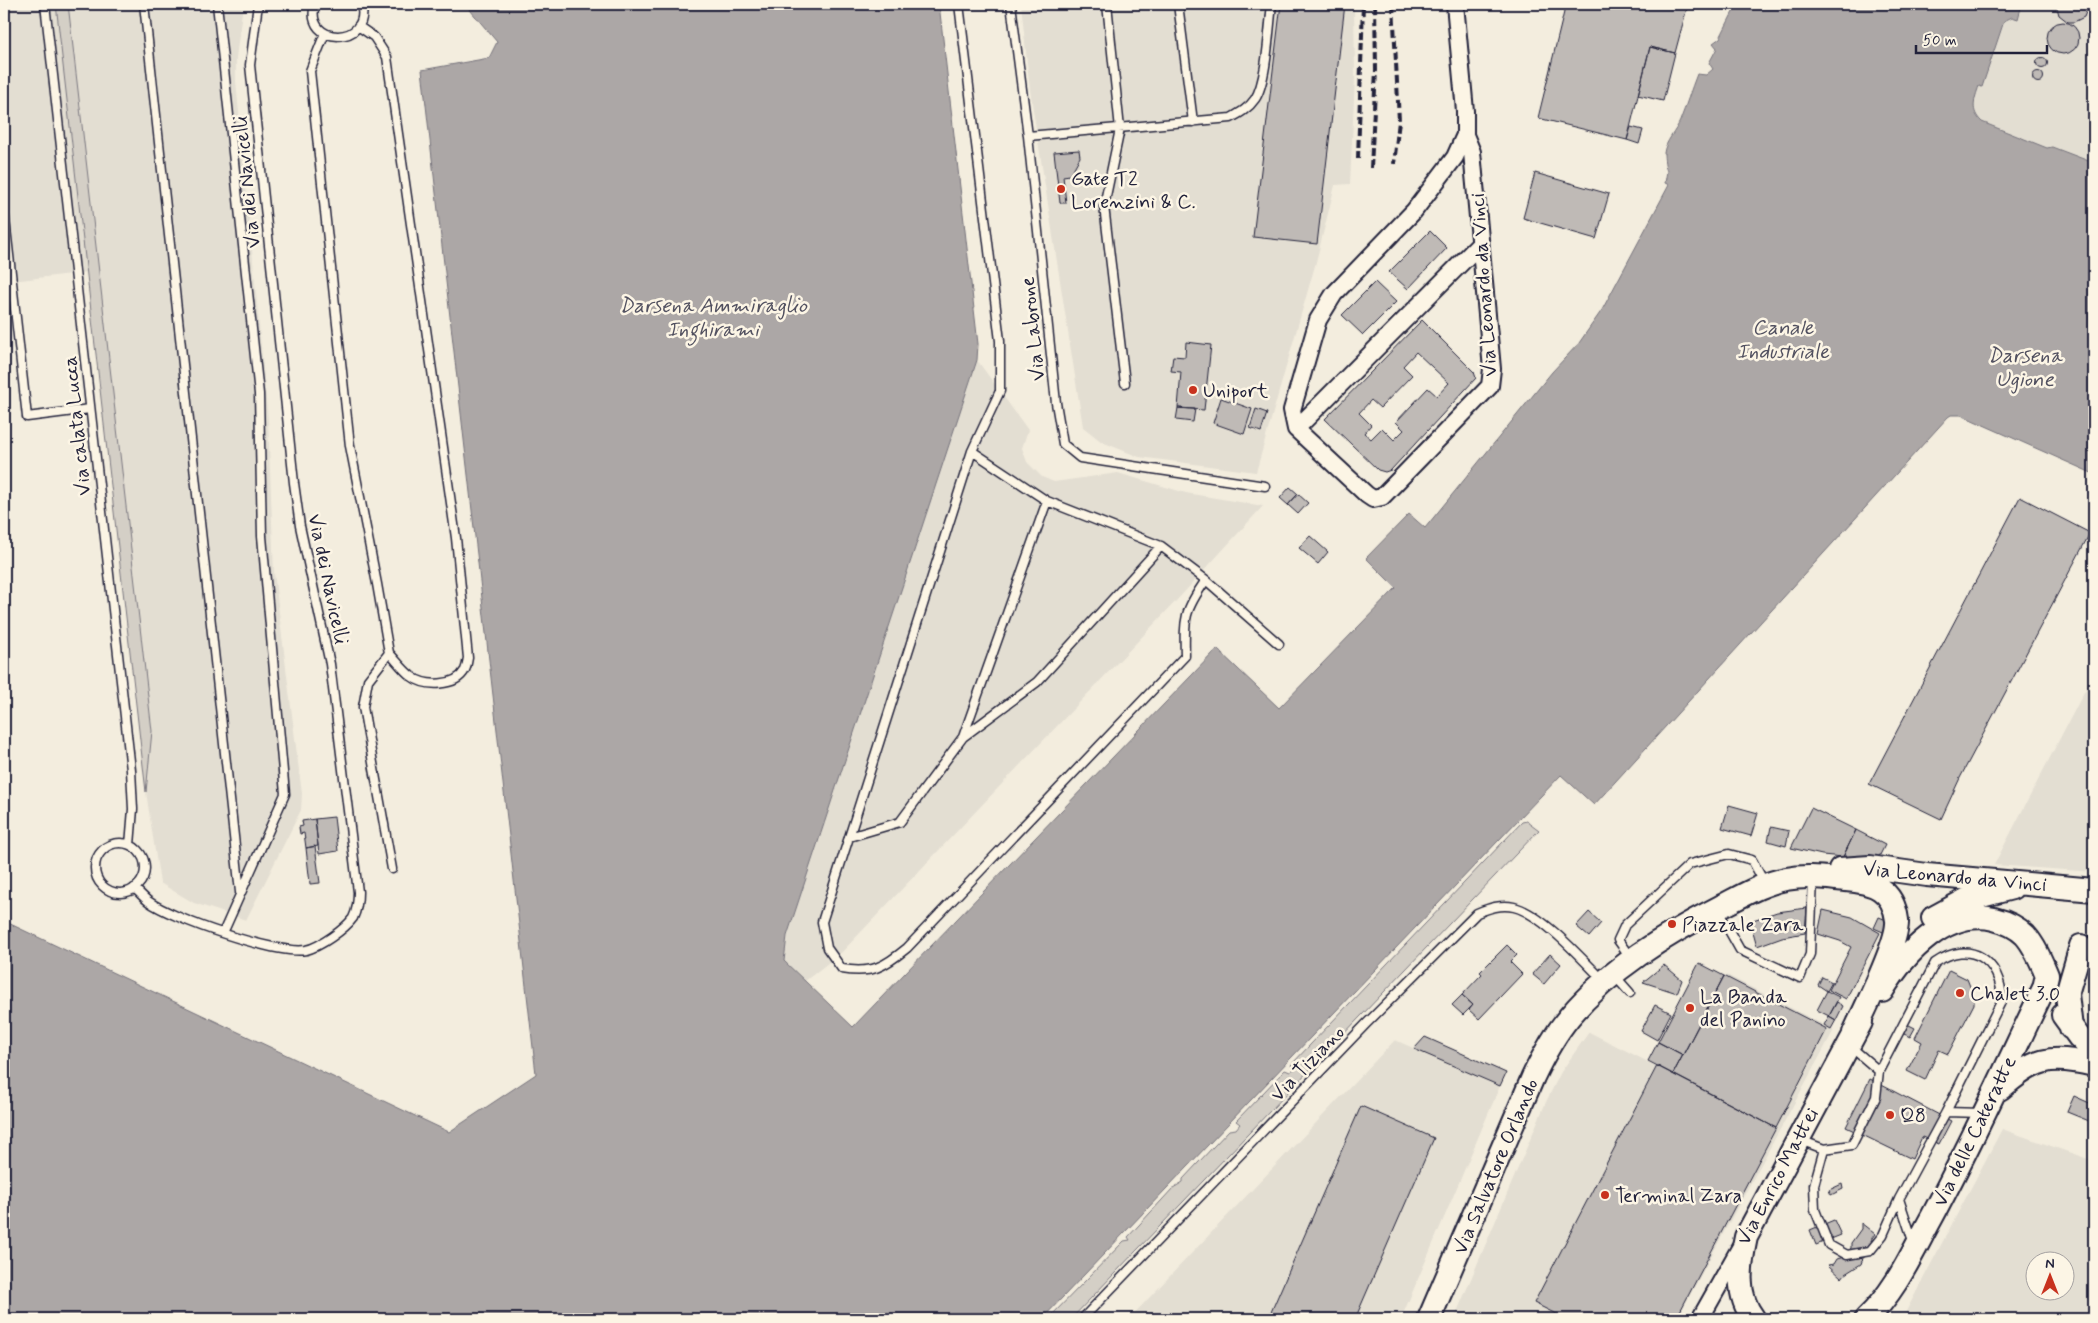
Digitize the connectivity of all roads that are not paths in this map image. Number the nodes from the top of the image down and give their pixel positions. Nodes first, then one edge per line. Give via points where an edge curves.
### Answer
1 (45, 4) edge
2 (144, 4) edge
3 (217, 4) edge
4 (258, 4) edge
5 (315, 4) edge
6 (361, 4) edge
7 (960, 4) edge
8 (1011, 4) edge
9 (1107, 4) edge
10 (1178, 4) edge
11 (1272, 4) edge
12 (1455, 4) edge
13 (358, 26) junction
14 (325, 33) junction
15 (1193, 122) junction
16 (1120, 128) junction
17 (1465, 135) junction
18 (1028, 136) junction
19 (4, 210) edge
20 (1480, 244) junction
21 (1125, 383) dead end
22 (90, 409) junction
23 (1296, 429) junction
24 (972, 451) junction
25 (1265, 486) dead end
26 (1047, 501) junction
27 (1161, 546) junction
28 (1206, 580) junction
29 (1279, 644) dead end
30 (389, 653) junction
31 (963, 737) junction
32 (849, 838) junction
33 (130, 845) junction
34 (392, 869) dead end
35 (1816, 876) junction
36 (2050, 885) junction
37 (1766, 886) junction
38 (134, 888) junction
39 (2094, 890) edge
40 (241, 894) junction
41 (1717, 909) junction
42 (223, 933) junction
43 (2088, 941) edge
44 (1632, 960) junction
45 (1609, 977) junction
46 (2045, 981) junction
47 (1887, 984) junction
48 (1630, 993) dead end
49 (2071, 1028) junction
50 (1851, 1039) junction
51 (2094, 1052) edge
52 (2094, 1066) edge
53 (1879, 1071) junction
54 (1988, 1105) junction
55 (1946, 1112) junction
56 (1797, 1139) junction
57 (1824, 1149) junction
58 (1899, 1200) junction
59 (1746, 1237) junction
60 (1916, 1247) junction
61 (1896, 1284) junction
62 (1082, 1319) edge
63 (1429, 1319) edge
64 (1700, 1319) edge
65 (1754, 1319) edge
66 (1866, 1319) edge
67 (1878, 1319) edge

1 - 22 lane, Via calata Lucca
2 - 40 lane
3 - 40 lane via 258,394 262,536 285,794
4 - 42 lane, Via dei Navicelli via 250,65 292,464 300,526 330,664 358,899 352,918 330,939 307,950 266,946
5 - 14 lane via 314,18
6 - 13 lane
7 - 24 lane via 1000,341 1000,391
8 - 18 lane, Via Labrone
9 - 16 lane
10 - 15 lane
11 - 15 lane via 1262,80 1256,98 1231,118
12 - 17 street, Via Leonardo da Vinci
13 - 14 lane via 343,36
13 - 30 lane via 374,37 387,57 456,538 468,658 465,670 456,679 424,683 410,676
14 - 30 lane via 310,71 350,446
15 - 16 lane
16 - 18 lane
16 - 21 lane via 1104,206
17 - 20 street, Via Leonardo da Vinci via 1472,152
17 - 23 street, Via Leonardo da Vinci via 1455,157 1414,211 1334,294 1318,320 1292,410
18 - 25 lane, Via Labrone via 1063,444 1080,458
19 - 22 lane via 27,417
20 - 23 street
20 - 23 street, Via Leonardo da Vinci via 1492,369 1490,386 1382,497 1373,499 1367,496
22 - 33 lane, Via calata Lucca via 132,770
24 - 26 lane
24 - 32 lane
26 - 27 lane
26 - 31 lane
27 - 28 lane
27 - 31 lane via 1037,682
28 - 29 lane
28 - 32 lane via 1192,600 1184,620 1185,656 907,948 888,964 858,972 842,969 828,948 822,922
30 - 34 lane via 368,680 363,707
31 - 32 lane via 900,822
33 - 38 lane via 141,855 145,866 142,878
33 - 38 lane via 114,844 103,849 94,868 103,887 124,892
35 - 36 main road, Via Leonardo da Vinci via 1839,869 1870,867
35 - 37 main road via 1784,879
35 - 41 lane via 1810,954 1800,978 1740,950
35 - 50 main road, Via Enrico Mattei via 1861,881 1878,887 1889,899 1896,915 1892,945
36 - 39 main road, Via Leonardo da Vinci
36 - 47 main road, Via Enrico Mattei via 1996,891 1946,910 1906,943
37 - 41 main road
37 - 44 lane via 1752,860 1729,854 1690,864 1625,925 1618,940
38 - 42 lane, Via dei Navicelli via 148,901
40 - 42 lane
41 - 44 main road via 1670,934
43 - 46 main road
43 - 49 main road via 2067,994
44 - 45 main road
45 - 48 lane
45 - 62 lane, Via Tiziano via 1526,912 1514,907 1491,907 1477,913
45 - 63 main road, Via Salvatore Orlando via 1569,1017 1532,1077
46 - 47 main road, Via Enrico Mattei via 2032,944 2018,928 1977,916 1960,919 1934,933
46 - 49 main road, Via Enrico Mattei
46 - 54 main road, Via delle Cateratte
47 - 50 main road, Via Enrico Mattei
49 - 51 main road, Via Enrico Mattei
50 - 53 lane
50 - 56 main road, Via Enrico Mattei
52 - 54 main road via 2069,1060 2037,1062 2022,1070
53 - 55 lane via 1936,963 1945,956 1962,952 1981,955 1995,971 2002,986 2002,1000
53 - 57 lane via 1876,1097 1852,1145
54 - 55 lane
54 - 60 main road, Via delle Cateratte
55 - 58 lane
56 - 57 lane
56 - 59 main road, Via Enrico Mattei
57 - 58 lane via 1814,1185 1814,1210 1829,1245 1847,1255 1870,1251 1883,1235
58 - 60 lane
59 - 64 street, Via Enrico Mattei
59 - 65 main road via 1740,1283 1746,1306
60 - 61 main road, Via delle Cateratte
61 - 66 main road, Via delle Cateratte
61 - 67 street, Via delle Cateratte

